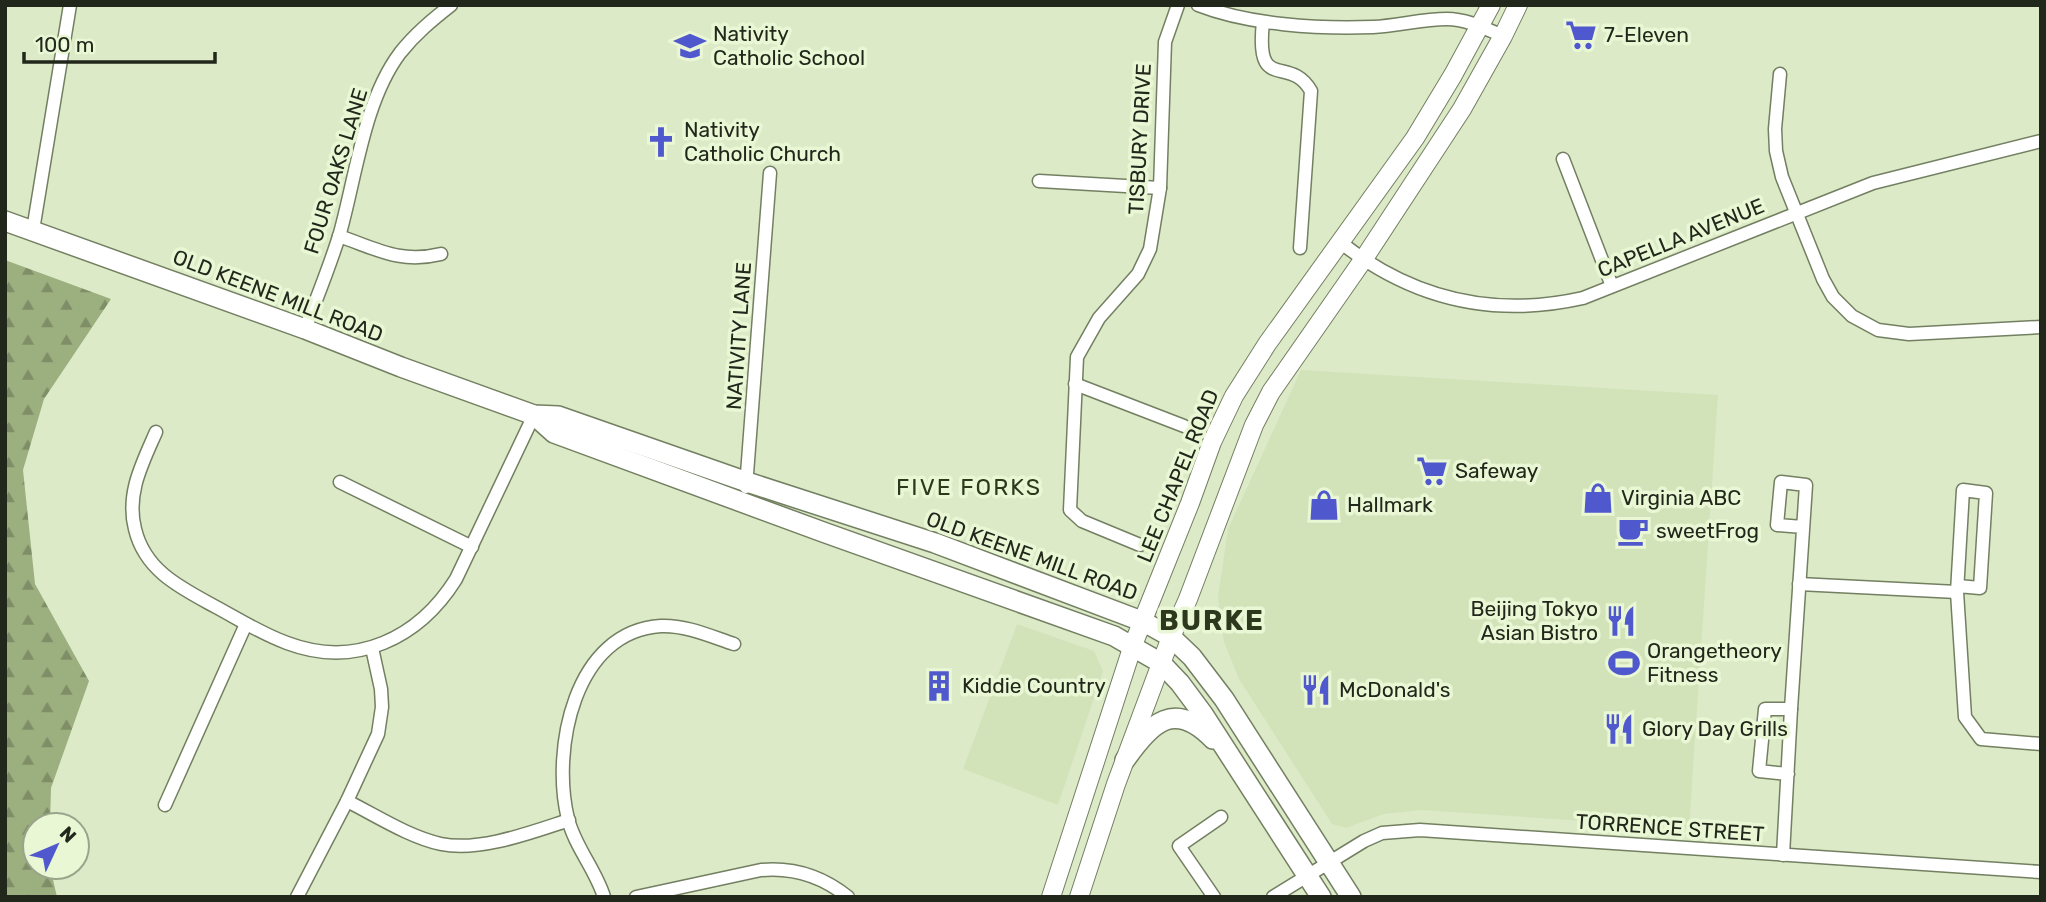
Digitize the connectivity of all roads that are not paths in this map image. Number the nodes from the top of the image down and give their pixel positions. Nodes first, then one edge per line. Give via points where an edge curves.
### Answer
1 (70, 5) edge
2 (451, 5) edge
3 (1178, 5) edge
4 (1198, 5) edge
5 (1491, 5) edge
6 (1518, 5) edge
7 (1263, 22) junction
8 (1480, 26) junction
9 (1503, 36) junction
10 (1780, 74) dead end
11 (2041, 141) edge
12 (1563, 159) dead end
13 (770, 173) dead end
14 (1038, 181) dead end
15 (1160, 188) junction
16 (1796, 213) junction
17 (5, 221) edge
18 (33, 230) junction
19 (339, 236) junction
20 (1340, 242) junction
21 (1300, 248) dead end
22 (441, 254) dead end
23 (1363, 260) junction
24 (1612, 286) junction
25 (2041, 327) edge
26 (305, 328) junction
27 (1075, 384) junction
28 (534, 415) junction
29 (1184, 426) dead end
30 (156, 432) dead end
31 (340, 482) dead end
32 (745, 492) junction
33 (1802, 527) dead end
34 (1140, 545) dead end
35 (472, 547) junction
36 (1799, 584) junction
37 (1957, 589) junction
38 (1144, 622) junction
39 (246, 624) junction
40 (1171, 637) junction
41 (734, 644) dead end
42 (1133, 645) junction
43 (372, 648) junction
44 (1161, 663) junction
45 (1791, 709) junction
46 (2041, 744) edge
47 (1231, 758) junction
48 (1125, 760) junction
49 (1788, 774) junction
50 (347, 801) junction
51 (165, 806) dead end
52 (1221, 817) dead end
53 (569, 820) junction
54 (1783, 855) junction
55 (1328, 863) junction
56 (2041, 872) edge
57 (1307, 875) junction
58 (297, 897) edge
59 (604, 897) edge
60 (636, 897) edge
61 (848, 897) edge
62 (1051, 897) edge
63 (1079, 897) edge
64 (1214, 897) edge
65 (1273, 897) edge
66 (1321, 897) edge
67 (1351, 897) edge

1 - 18 street
2 - 19 street, FOUR OAKS LANE via 399,54 381,86
3 - 15 street, TISBURY DRIVE via 1165,42
4 - 7 street
5 - 8 main road, LEE CHAPEL ROAD
6 - 9 main road
7 - 8 street via 1374,27 1448,19
7 - 21 street via 1263,58 1271,68 1305,80 1311,91
8 - 9 street
8 - 20 main road, LEE CHAPEL ROAD via 1415,138
9 - 23 main road via 1456,119
10 - 16 street via 1776,151
11 - 16 street, CAPELLA AVENUE via 1873,183
12 - 24 street
13 - 32 street, NATIVITY LANE
14 - 15 street
15 - 27 street, TISBURY DRIVE via 1150,248 1138,274 1099,318 1077,357
16 - 24 street, CAPELLA AVENUE
16 - 25 street via 1833,297 1852,316 1878,330 1909,334
17 - 18 main road, OLD KEENE MILL ROAD
18 - 26 main road, OLD KEENE MILL ROAD
19 - 22 street via 405,258
19 - 26 street, FOUR OAKS LANE
20 - 23 street, CAPELLA AVENUE
20 - 38 main road, LEE CHAPEL ROAD via 1234,396
23 - 24 street, CAPELLA AVENUE via 1432,292 1487,306 1555,304
23 - 40 main road via 1271,392 1254,425
26 - 28 main road, OLD KEENE MILL ROAD
27 - 29 street
27 - 34 street, TISBURY DRIVE via 1070,510 1082,521
28 - 32 main road, OLD KEENE MILL ROAD via 558,416
28 - 35 street
30 - 39 street via 133,494 133,521 140,545 167,579
31 - 35 street
32 - 38 main road, OLD KEENE MILL ROAD via 935,543
32 - 42 main road, OLD KEENE MILL ROAD via 823,533
33 - 36 street
35 - 43 street via 433,610 411,629
36 - 37 street
36 - 45 street
37 - 37 street via 1980,588 1986,493 1963,490
37 - 46 street via 1965,717 1981,739
38 - 40 main road, OLD KEENE MILL ROAD
38 - 42 main road, LEE CHAPEL ROAD
39 - 43 street via 309,649
39 - 51 street
40 - 44 main road
40 - 55 main road, OLD KEENE MILL ROAD via 1224,699
41 - 53 street via 688,629 659,626 627,635 601,654 585,678 566,734 562,766
42 - 44 main road, OLD KEENE MILL ROAD
42 - 62 main road, LEE CHAPEL ROAD
43 - 50 street via 381,689 380,723
44 - 47 main road, OLD KEENE MILL ROAD
44 - 48 main road
45 - 49 street
45 - 49 street via 1765,709 1759,771
47 - 48 main road via 1202,728 1170,718 1154,724
47 - 57 main road, OLD KEENE MILL ROAD
48 - 63 main road
49 - 54 street
50 - 53 street via 424,838 457,846 487,843
50 - 58 street
52 - 64 street via 1179,846
53 - 59 street
54 - 55 street, TORRENCE STREET via 1420,830 1382,833
54 - 56 street, TORRENCE STREET
55 - 57 street, TORRENCE STREET
55 - 67 main road, OLD KEENE MILL ROAD
57 - 65 street, TORRENCE STREET
57 - 66 main road, OLD KEENE MILL ROAD
60 - 61 street via 779,869 819,878

